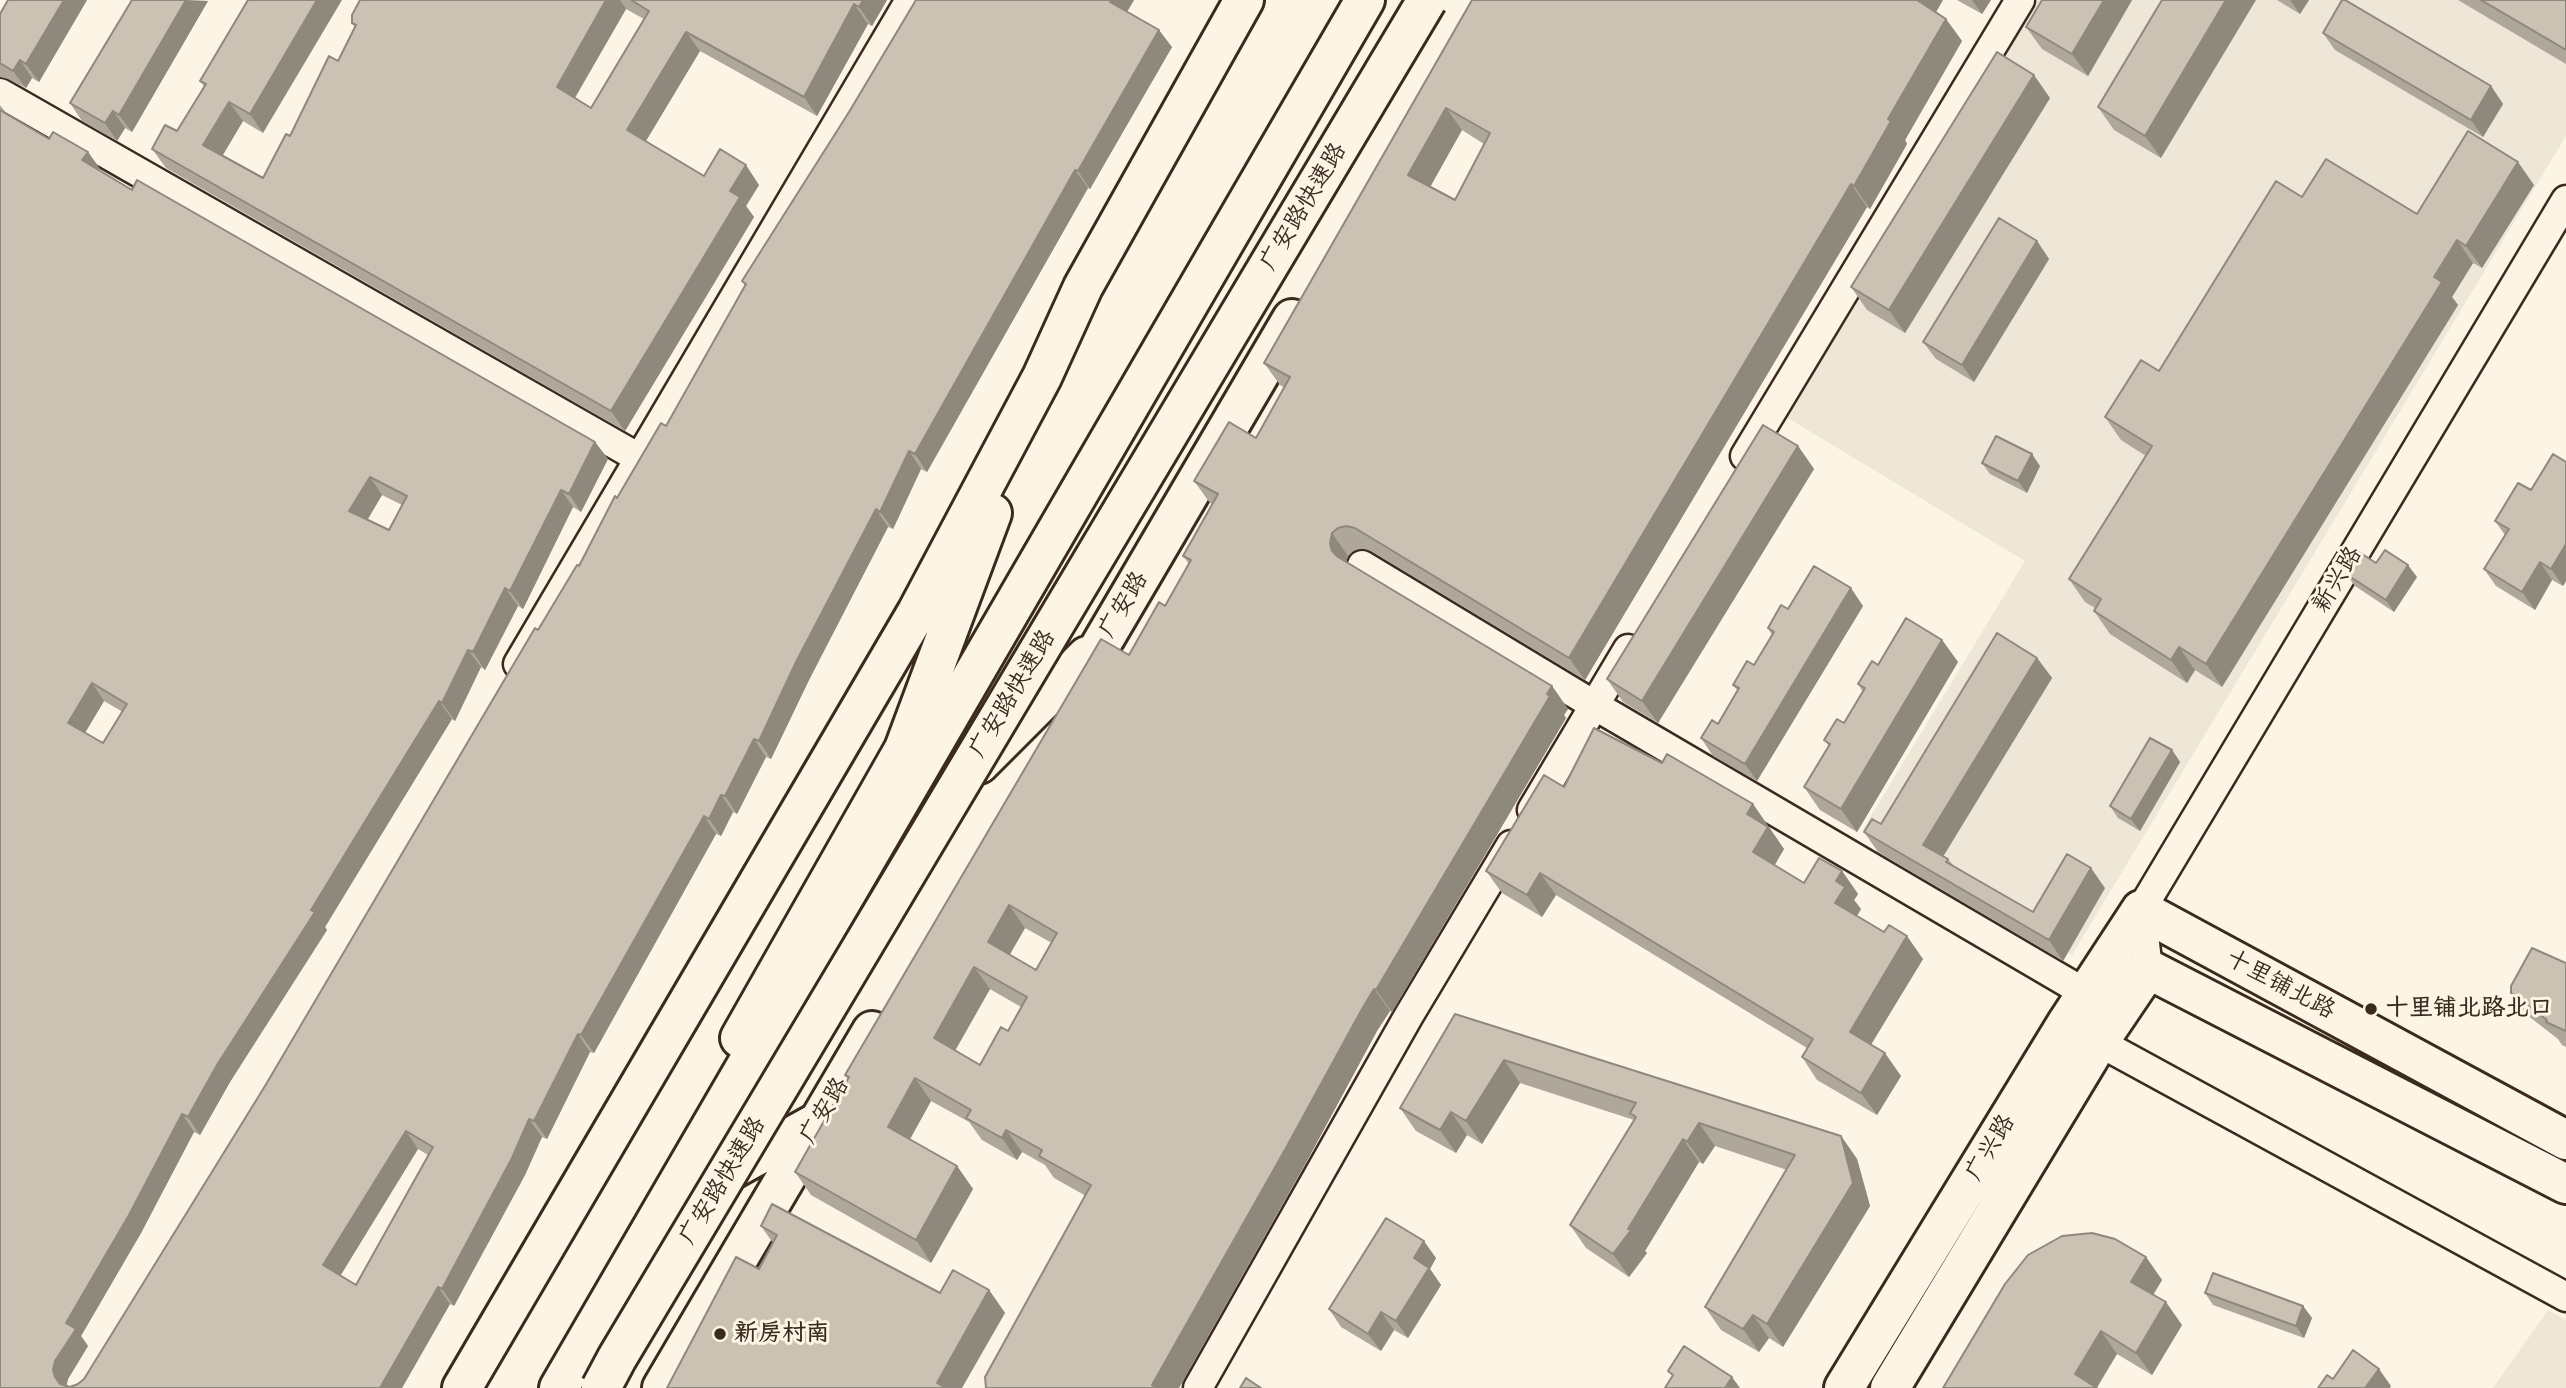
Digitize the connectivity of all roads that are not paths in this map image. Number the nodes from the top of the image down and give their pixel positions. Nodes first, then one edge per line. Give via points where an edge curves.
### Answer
1 (910, 0) edge
2 (1244, 0) edge
3 (1365, 0) edge
4 (1427, 0) edge
5 (2020, 0) edge
6 (0, 93) edge
7 (2566, 200) edge
8 (1310, 288) edge
9 (1042, 377) junction
10 (639, 458) junction
11 (1731, 478) edge
12 (1362, 565) dead end
13 (1645, 621) edge
14 (1105, 638) junction
15 (504, 686) edge
16 (1594, 705) junction
17 (1035, 756) edge
18 (2141, 910) junction
19 (2148, 969) junction
20 (888, 1004) edge
21 (2084, 1020) junction
22 (818, 1122) junction
23 (2566, 1140) edge
24 (710, 1181) junction
25 (2566, 1184) edge
26 (2566, 1297) edge
27 (462, 1388) edge
28 (542, 1388) edge
29 (559, 1388) edge
30 (590, 1388) edge
31 (601, 1388) edge
32 (662, 1388) edge
33 (1198, 1388) edge
34 (1843, 1388) edge
35 (1890, 1388) edge

1 - 10 street
2 - 9 main road via 1083,286
3 - 29 main road, 广安路快速路
4 - 31 main road, 广安路快速路, bridge
5 - 11 street
6 - 10 street
7 - 18 street, 新兴路
8 - 14 main road, 广安路
9 - 27 main road via 917,612
9 - 28 main road via 904,749
10 - 15 street
12 - 16 street
13 - 16 street
14 - 17 main road, 广安路
14 - 24 main road via 918,826
16 - 21 street
16 - 33 street via 1408,1017
18 - 19 street
18 - 21 main road, 广兴路
18 - 23 main road, 十里铺北路
19 - 21 main road, 广兴路
19 - 25 main road, 十里铺北路
20 - 22 main road, 广安路
21 - 26 street
21 - 34 main road, 广兴路
21 - 35 main road, 广兴路
22 - 24 main road
22 - 32 main road, 广安路
24 - 30 main road

